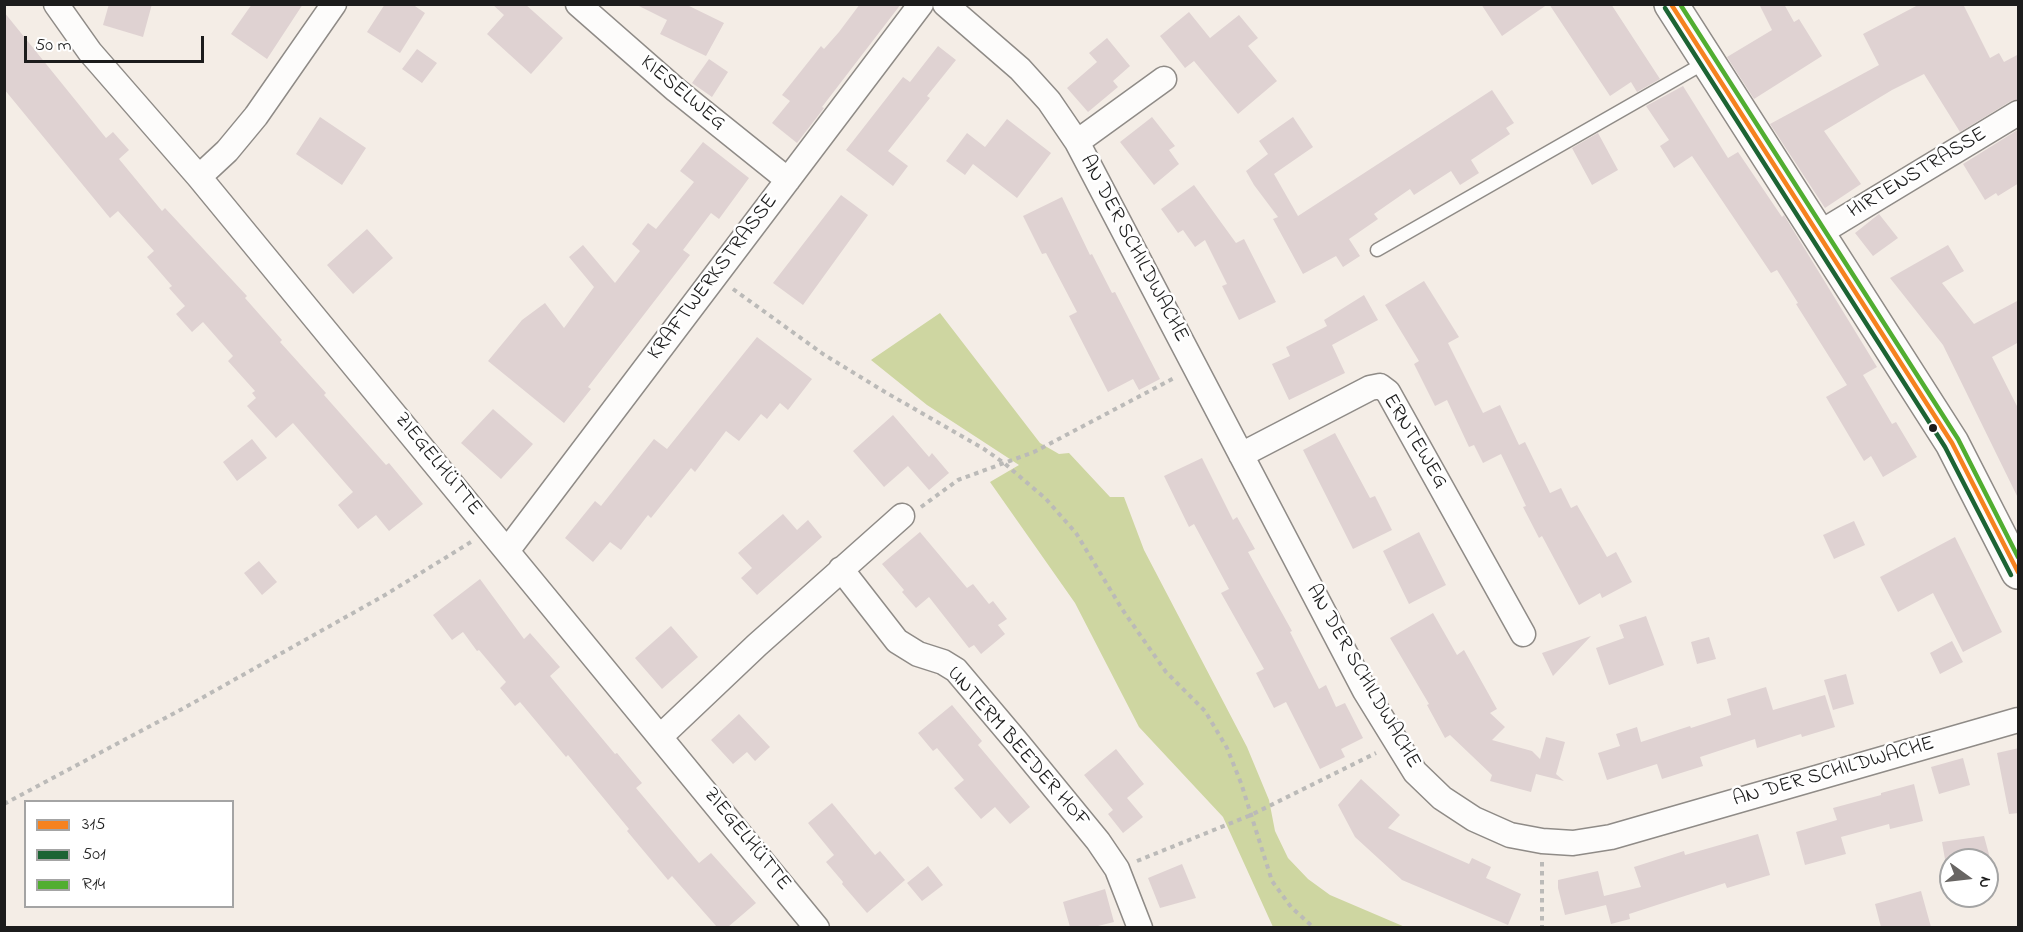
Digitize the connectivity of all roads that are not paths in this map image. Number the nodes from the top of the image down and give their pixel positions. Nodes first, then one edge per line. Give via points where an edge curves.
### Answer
1 (56, 4) edge
2 (334, 4) edge
3 (578, 4) edge
4 (921, 4) edge
5 (945, 4) edge
6 (1671, 4) edge
7 (1706, 62) junction
8 (1164, 79) dead end
9 (2019, 112) edge
10 (1077, 142) junction
11 (199, 177) junction
12 (788, 180) junction
13 (1818, 234) junction
14 (1377, 250) dead end
15 (1241, 455) junction
16 (902, 516) road end
17 (507, 551) junction
18 (841, 569) junction
19 (2019, 572) edge
20 (1523, 634) dead end
21 (2019, 720) edge
22 (661, 736) junction
23 (817, 927) edge
24 (1140, 927) edge

1 - 11 street, ZIEGELHÜTTE via 90,52
2 - 11 street via 256,116
3 - 12 street, KIESELWEG
4 - 12 street, KRAFTWERKSTRASSE
5 - 10 street, AN DER SCHILDWACHE via 1020,69 1049,101
6 - 7 street
7 - 13 street
7 - 14 lane
8 - 10 street, AN DER SCHILDWACHE
9 - 13 street, HIRTENSTRASSE
10 - 15 street, AN DER SCHILDWACHE
11 - 17 street, ZIEGELHÜTTE
12 - 17 street, KRAFTWERKSTRASSE
13 - 19 street via 1952,443
15 - 20 street, ERNTEWEG via 1380,386 1388,392
15 - 21 street, AN DER SCHILDWACHE via 1365,691 1415,772 1442,798 1474,819 1510,835 1573,843 1611,837
16 - 18 street
17 - 22 street, ZIEGELHÜTTE
18 - 22 street
18 - 24 street, UNTERM BEEDER HOF via 897,640 956,670 1117,869
22 - 23 street, ZIEGELHÜTTE

